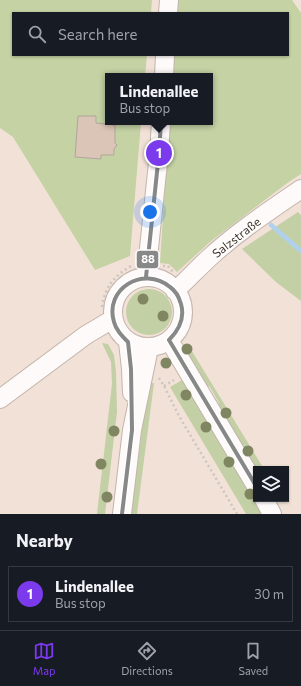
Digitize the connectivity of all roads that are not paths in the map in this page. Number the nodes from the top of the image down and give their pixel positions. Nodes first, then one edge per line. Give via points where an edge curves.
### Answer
1 (169, 0) edge
2 (168, 12) edge
3 (165, 56) edge
4 (164, 73) edge
5 (161, 125) edge
6 (301, 189) edge
7 (146, 277) junction
8 (175, 291) junction
9 (107, 322) junction
10 (169, 340) junction
11 (128, 342) junction
12 (149, 348) junction
13 (0, 399) edge
14 (132, 430) junction
15 (253, 481) edge
16 (266, 502) edge
17 (122, 514) edge
18 (272, 514) edge

1 - 2 street
3 - 4 street
5 - 7 street
6 - 8 street, Salzstraße via 230,240
7 - 8 street via 167,283
7 - 9 street via 136,279 118,293
8 - 10 street via 181,300 183,311 177,332
9 - 11 street via 114,324
9 - 13 street
10 - 12 street via 160,346
10 - 15 street
11 - 12 street
11 - 14 street
12 - 14 street
14 - 17 street
16 - 18 street

